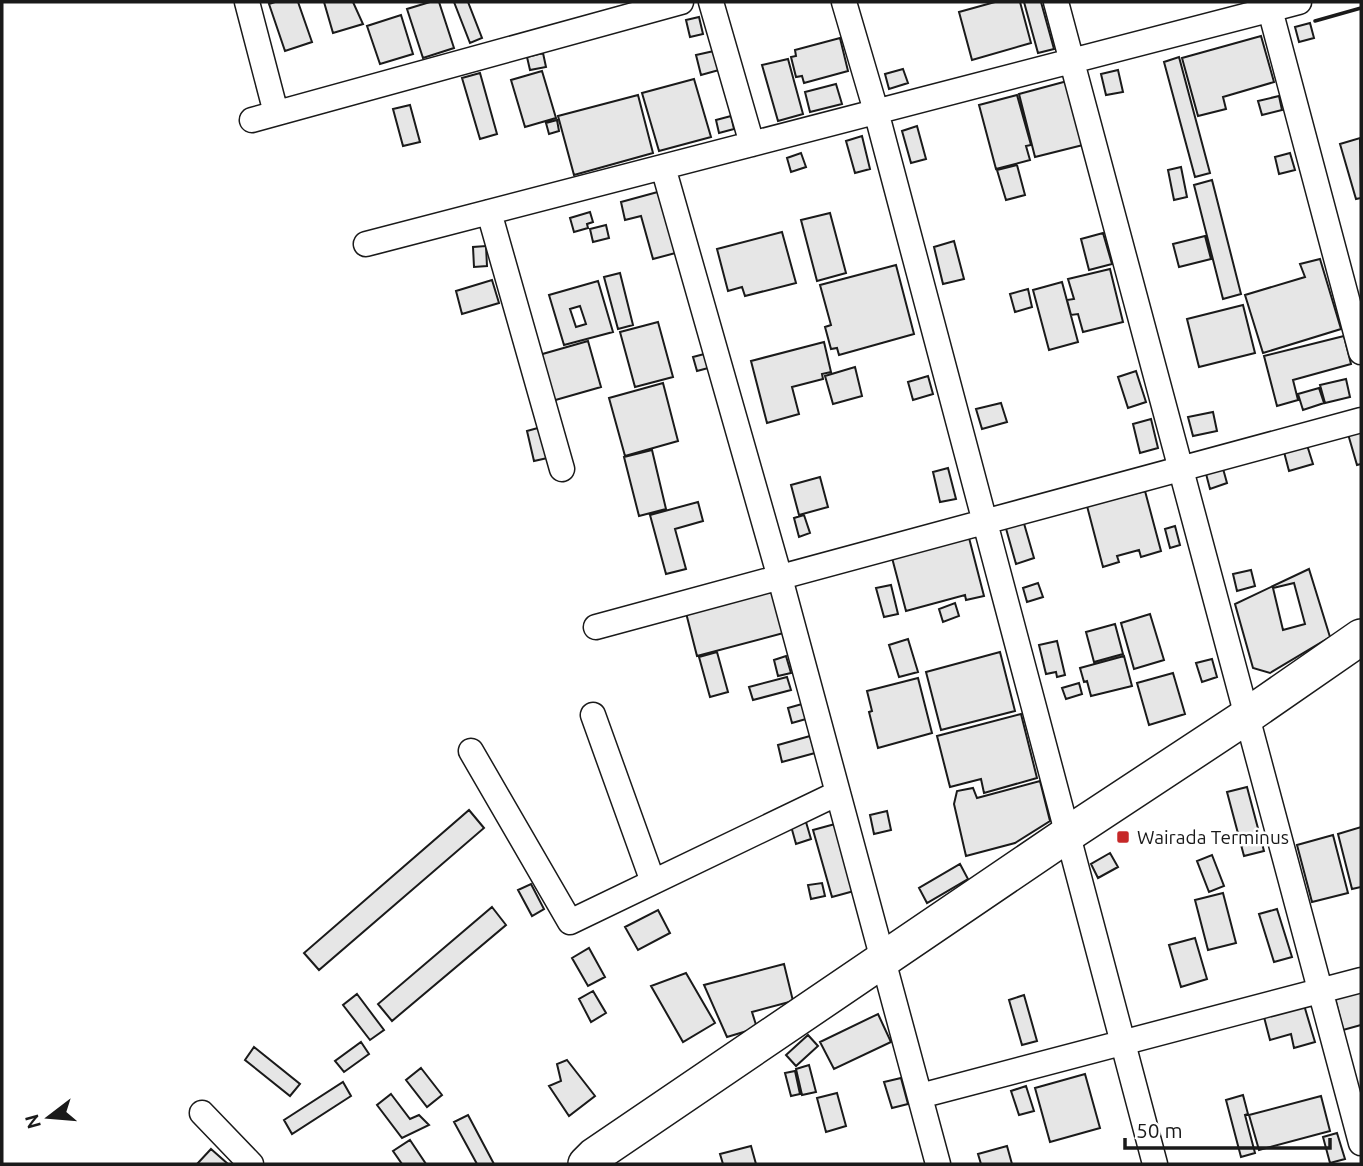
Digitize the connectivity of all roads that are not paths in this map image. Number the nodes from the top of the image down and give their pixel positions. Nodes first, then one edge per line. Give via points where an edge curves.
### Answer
1 (247, 2) edge
2 (681, 2) edge
3 (710, 2) edge
4 (844, 2) edge
5 (1056, 2) edge
6 (1299, 2) edge
7 (1269, 6) edge
8 (1071, 61) junction
9 (876, 111) junction
10 (276, 113) junction
11 (252, 120) dead end
12 (752, 144) junction
13 (663, 167) junction
14 (489, 212) junction
15 (366, 244) dead end
16 (1361, 352) edge
17 (1361, 421) edge
18 (562, 469) dead end
19 (1181, 469) junction
20 (986, 522) junction
21 (779, 578) junction
22 (596, 627) dead end
23 (1361, 637) edge
24 (593, 715) dead end
25 (1247, 716) junction
26 (471, 751) dead end
27 (838, 793) junction
28 (1068, 834) junction
29 (653, 882) junction
30 (883, 960) junction
31 (1361, 980) edge
32 (1320, 990) junction
33 (1123, 1043) junction
34 (920, 1096) junction
35 (202, 1113) dead end
36 (1361, 1143) edge
37 (251, 1164) edge
38 (586, 1164) edge
39 (938, 1164) edge
40 (1155, 1164) edge

1 - 10 street
2 - 10 street
3 - 12 street
4 - 9 street
5 - 8 street
6 - 7 street
7 - 8 street
7 - 16 street
8 - 9 street
8 - 19 street
9 - 12 street
9 - 20 street
10 - 11 street
12 - 13 street
13 - 14 street
13 - 21 street
14 - 15 street
14 - 18 street
17 - 19 street
19 - 20 street
19 - 25 street
20 - 21 street
20 - 28 street
21 - 22 street
21 - 27 street
23 - 25 street
24 - 29 street
25 - 28 street
25 - 32 street
26 - 29 street via 570,922
27 - 29 street
27 - 30 street
28 - 30 street
28 - 33 street
30 - 34 street
30 - 38 street
31 - 32 street
32 - 33 street
32 - 36 street
33 - 34 street
33 - 40 street
34 - 39 street
35 - 37 street

